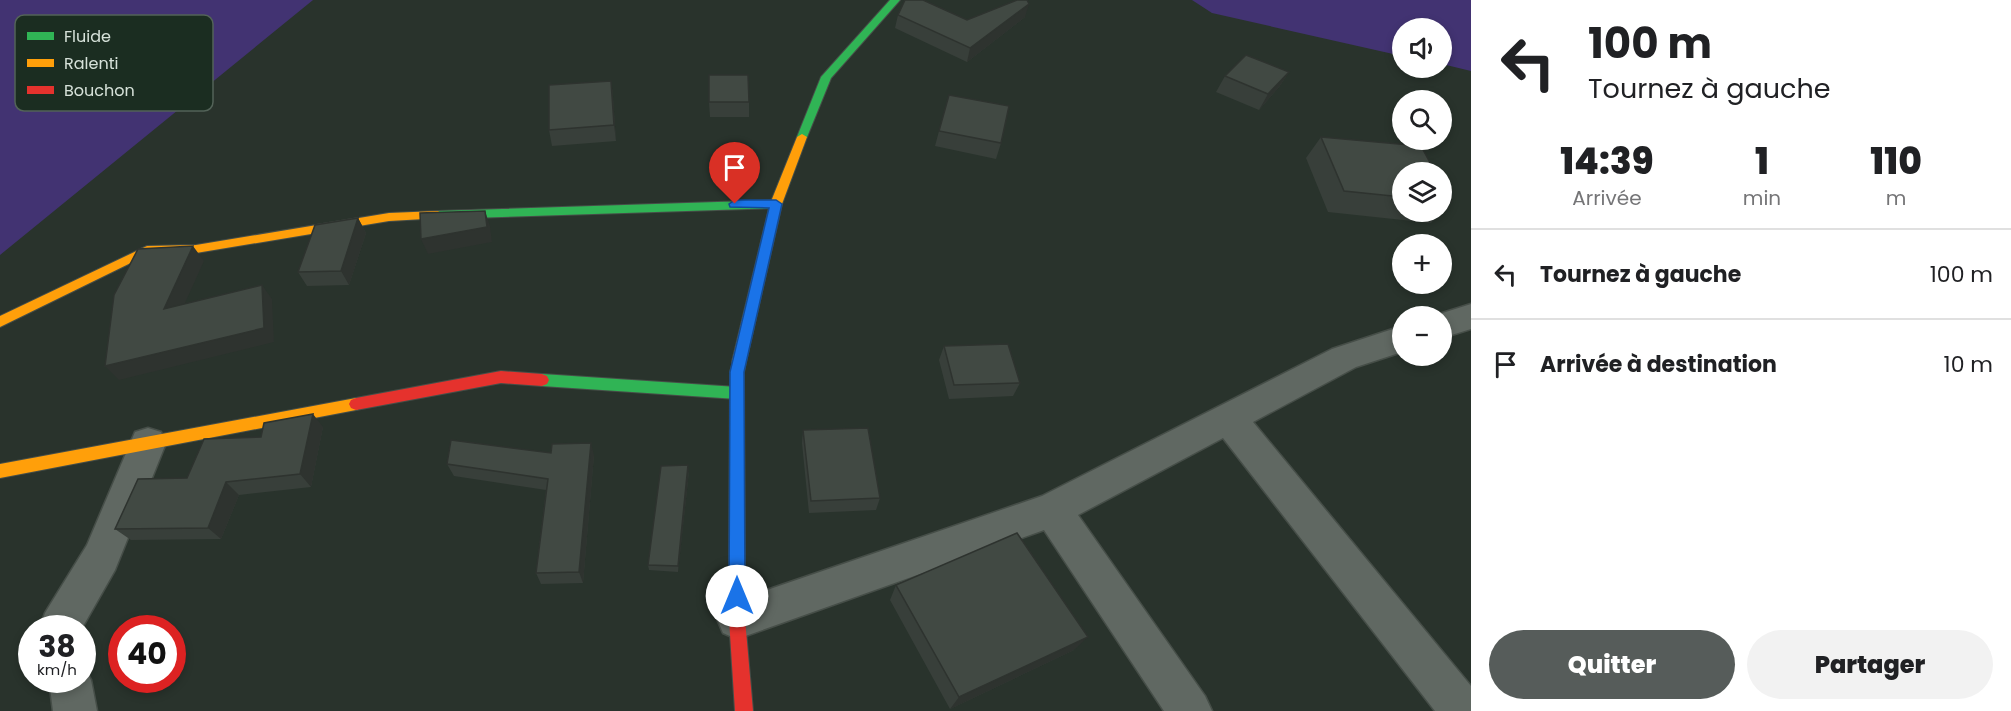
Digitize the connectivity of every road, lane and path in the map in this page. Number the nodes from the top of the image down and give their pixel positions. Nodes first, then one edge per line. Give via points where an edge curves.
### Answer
1 (895, 0) edge
2 (776, 204) junction
3 (1471, 316) edge
4 (0, 322) edge
5 (1452, 323) edge
6 (1392, 342) edge
7 (737, 393) junction
8 (1228, 418) junction
9 (148, 443) junction
10 (0, 471) edge
11 (1052, 510) junction
12 (67, 615) edge
13 (737, 619) junction
14 (72, 693) edge
15 (75, 711) edge
16 (744, 711) edge
17 (1190, 711) edge
18 (1463, 711) edge

1 - 2 street via 826,77
2 - 4 street via 389,217 196,249 147,250
2 - 7 street via 737,372
3 - 5 street
6 - 8 street via 1344,358
7 - 9 street via 501,377
7 - 13 street
8 - 11 street
8 - 18 street
9 - 10 street
9 - 12 street via 101,556
11 - 13 street
11 - 17 street
13 - 16 street
14 - 15 street

